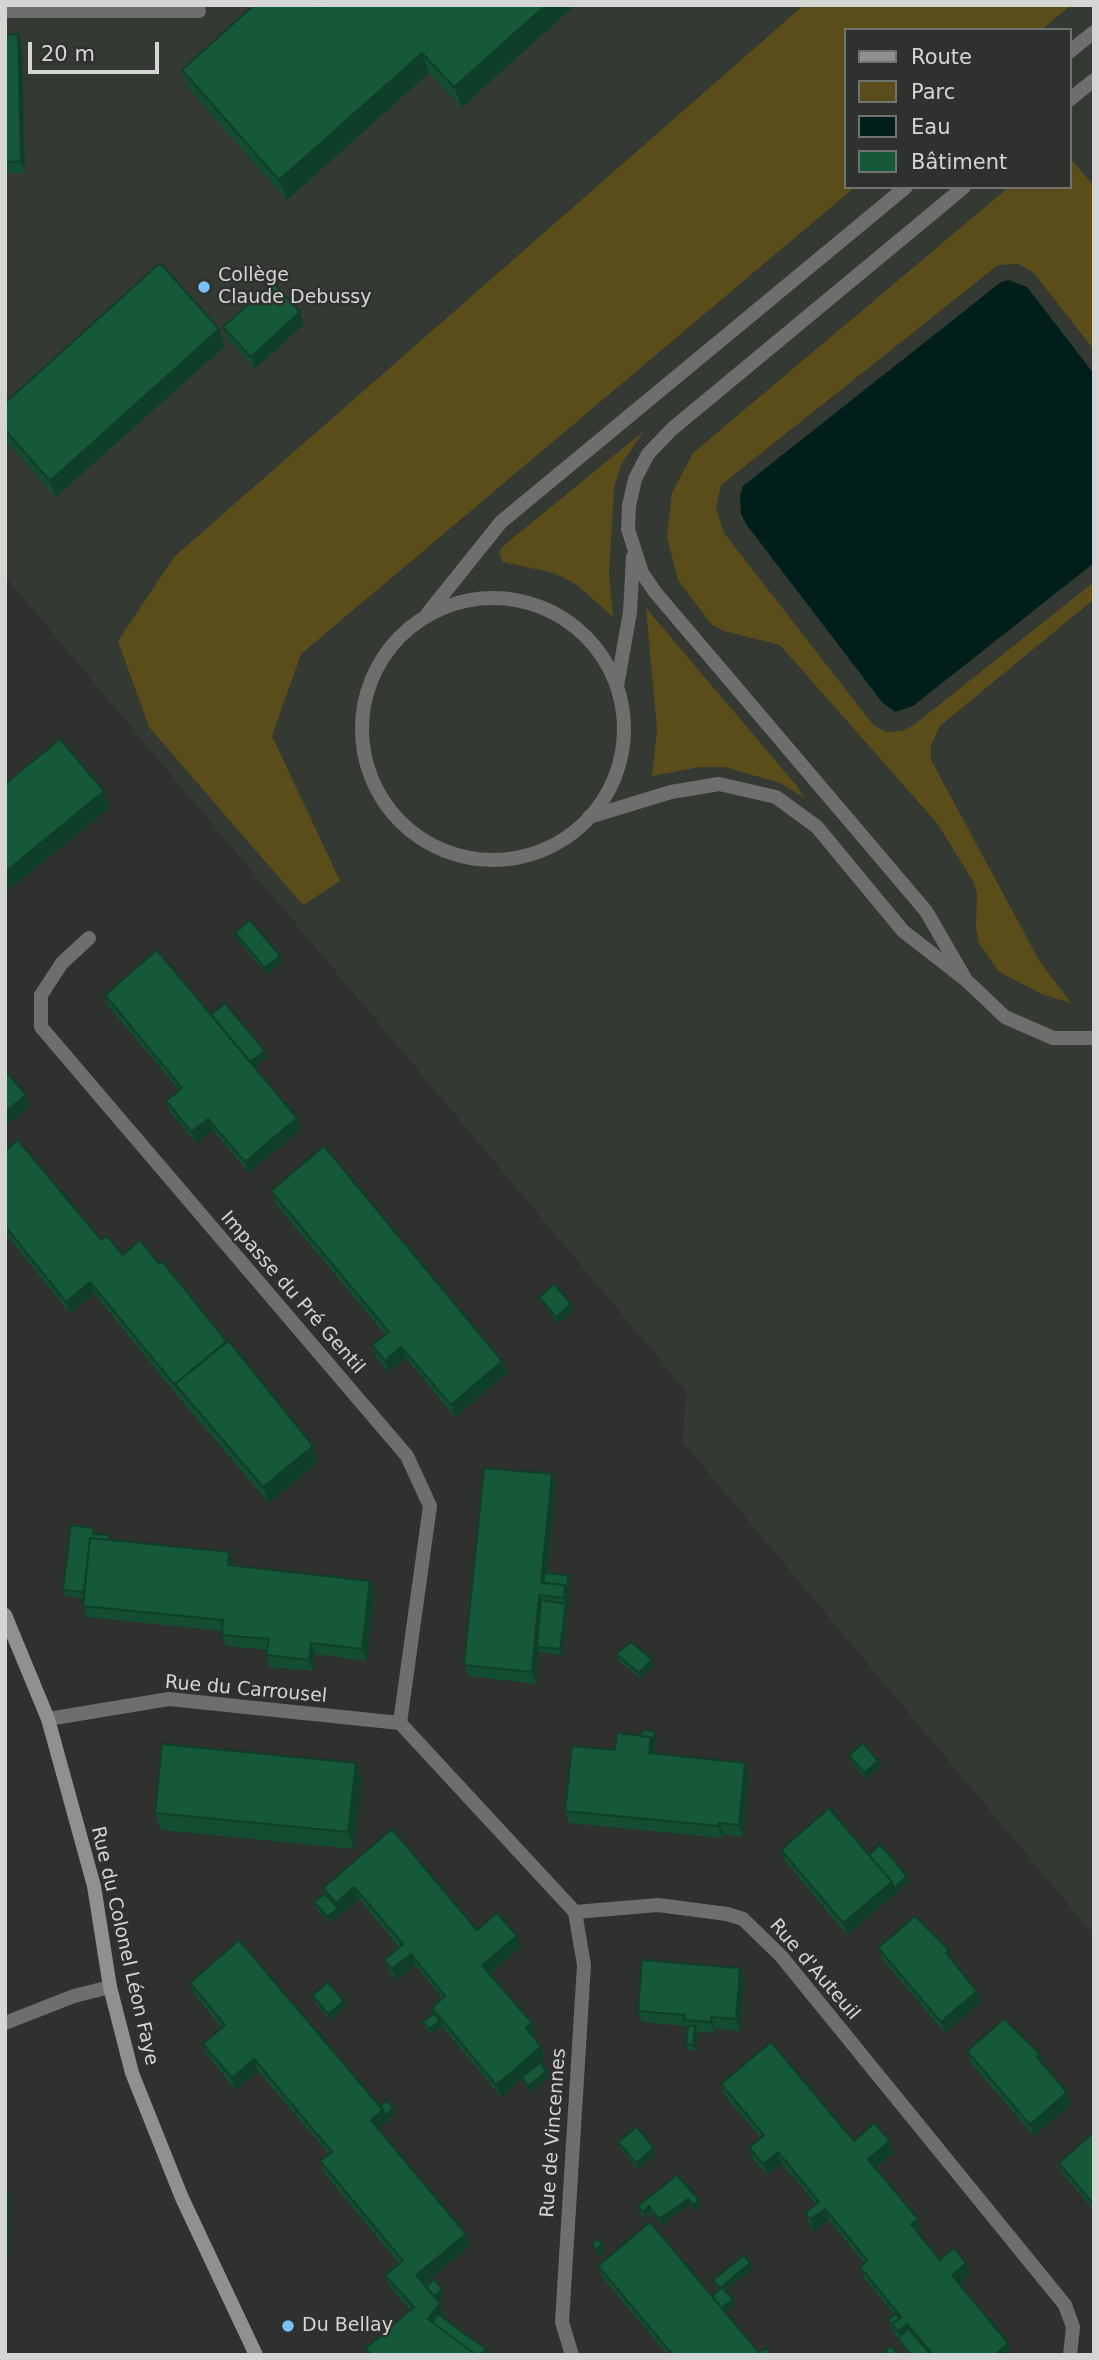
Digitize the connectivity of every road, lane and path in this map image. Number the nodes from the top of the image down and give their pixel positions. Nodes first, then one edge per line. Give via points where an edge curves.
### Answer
1 (5, 10) edge
2 (199, 11) dead end
3 (1094, 32) edge
4 (1071, 50) edge
5 (1094, 80) edge
6 (1071, 98) edge
7 (904, 189) edge
8 (962, 189) edge
9 (633, 551) junction
10 (424, 618) junction
11 (617, 687) junction
12 (589, 817) junction
13 (89, 938) dead end
14 (966, 980) junction
15 (1094, 1038) edge
16 (5, 1615) edge
17 (48, 1719) junction
18 (400, 1723) junction
19 (575, 1912) junction
20 (110, 1987) junction
21 (5, 2023) edge
22 (256, 2355) edge
23 (572, 2355) edge
24 (1070, 2355) edge

1 - 2 street
3 - 4 street
5 - 6 street
7 - 10 street via 501,522
8 - 9 street via 672,429 648,454 635,479 629,506
9 - 11 street
9 - 14 street via 655,592 926,911
10 - 11 street via 464,601 527,602 583,634
10 - 12 street via 384,656 363,708 366,763 392,812 435,847 489,860 544,849
11 - 12 street via 622,746 611,784
12 - 14 street via 671,792 719,784 776,797 817,827 903,931
13 - 18 street, Impasse du Pré Gentil via 62,963 41,995 41,1027 407,1456 430,1506
14 - 15 street via 1005,1017 1053,1038
16 - 17 street, Rue du Colonel Léon Faye
17 - 18 street, Rue du Carrousel via 169,1699
17 - 20 street, Rue du Colonel Léon Faye via 94,1886
18 - 19 street
19 - 23 street, Rue de Vincennes via 584,1965 562,2322
19 - 24 street, Rue d'Auteuil via 658,1905 743,1919 781,1956 1065,2305 1073,2327
20 - 21 street
20 - 22 street, Rue du Colonel Léon Faye via 132,2073

